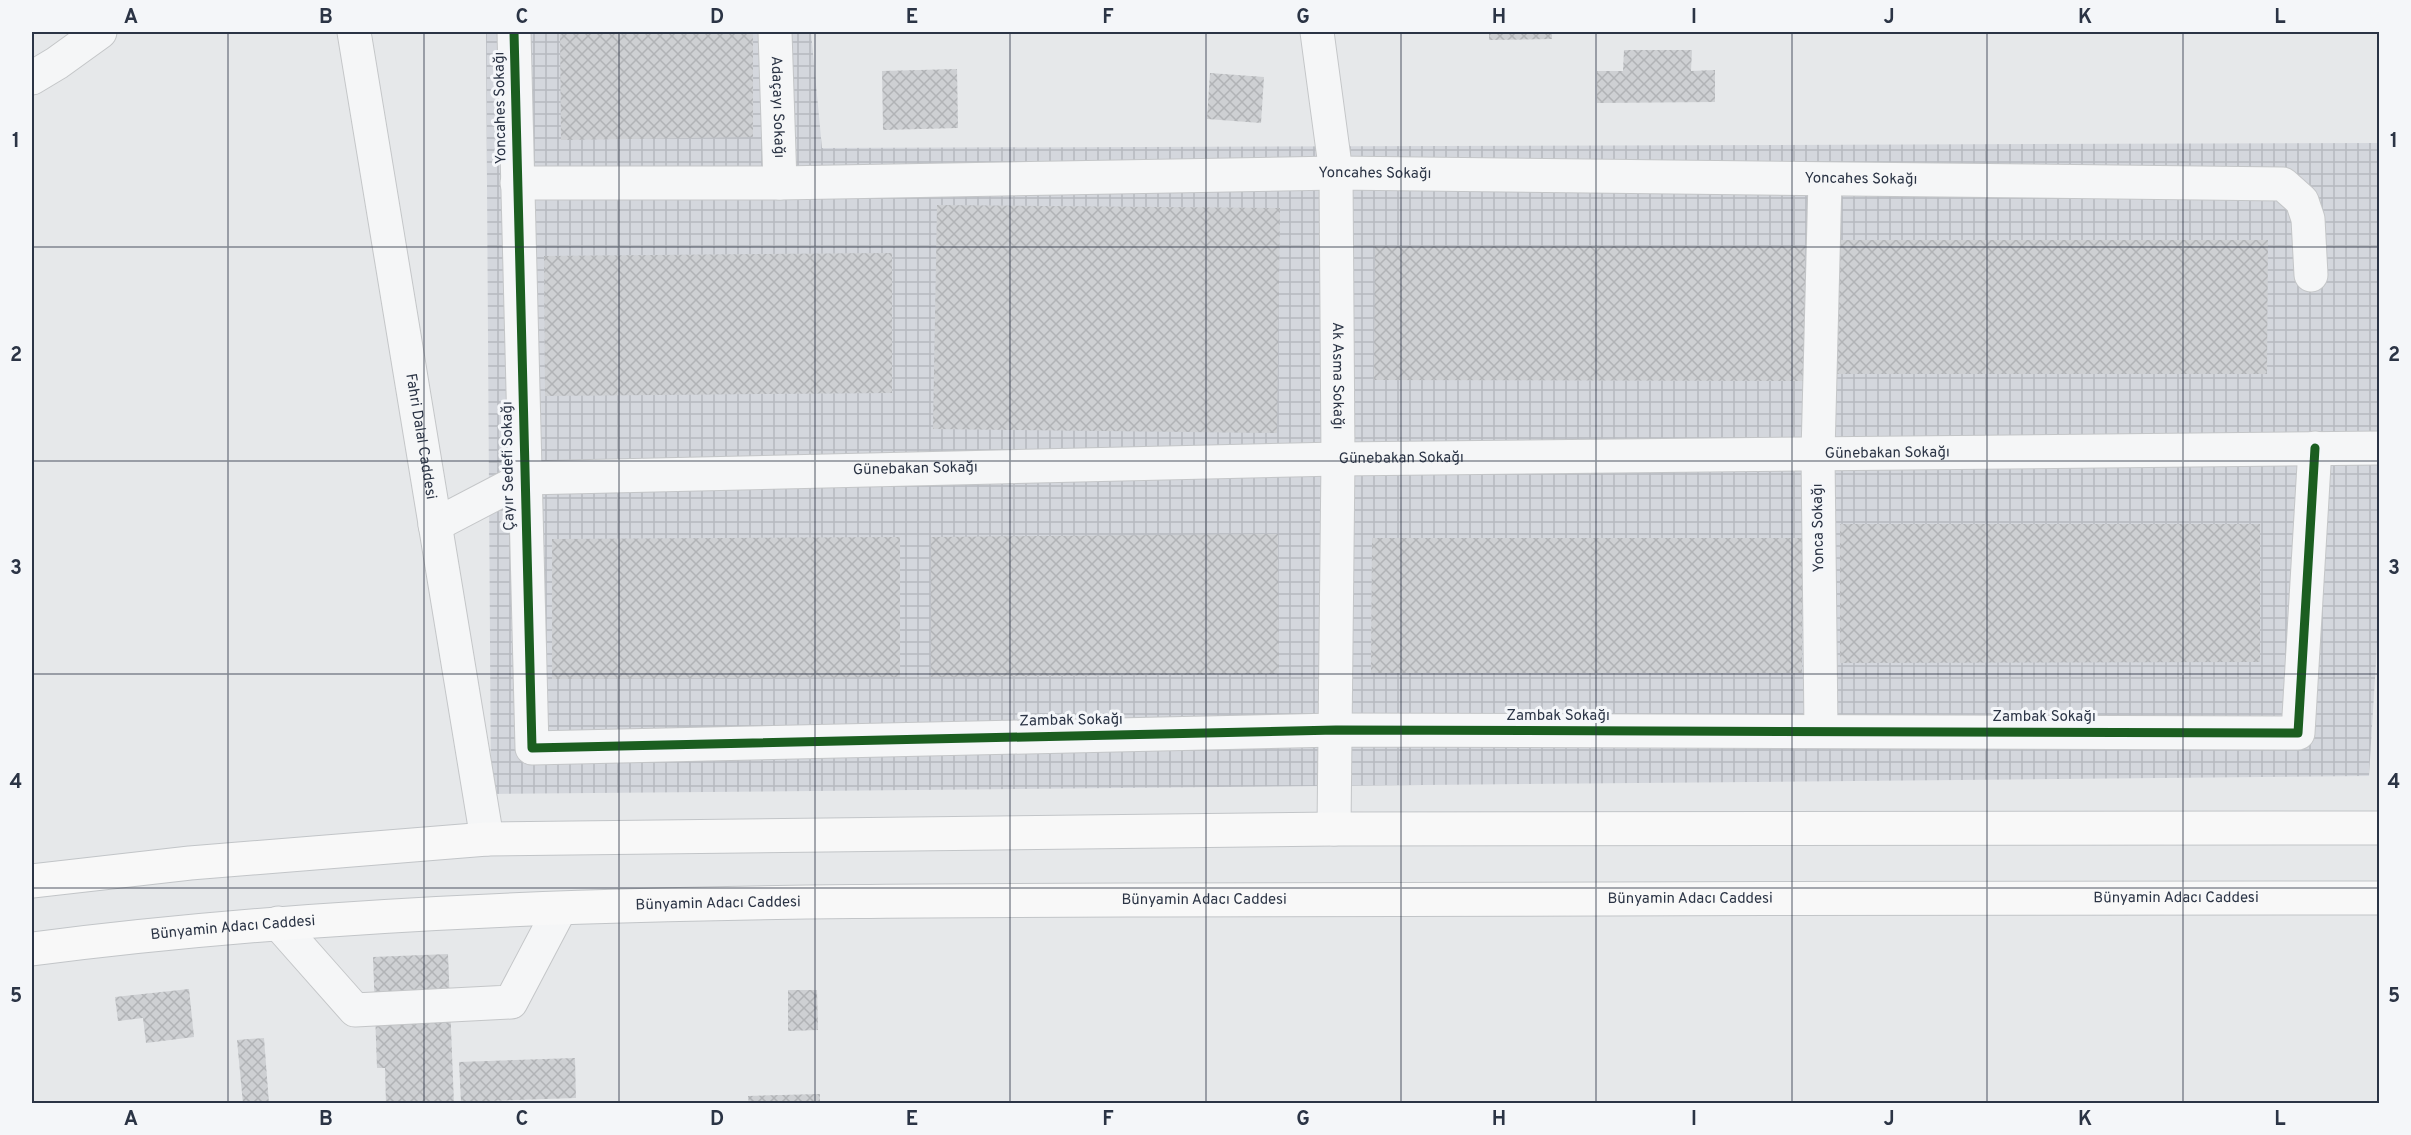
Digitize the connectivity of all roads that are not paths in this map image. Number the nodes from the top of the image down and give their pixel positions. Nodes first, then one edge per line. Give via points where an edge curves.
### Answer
1 (100, 32) edge
2 (354, 32) edge
3 (514, 32) edge
4 (775, 32) edge
5 (1317, 32) edge
6 (32, 78) edge
7 (1336, 173) junction
8 (1825, 180) junction
9 (518, 183) junction
10 (780, 183) junction
11 (2311, 275) dead end
12 (2315, 448) junction
13 (2379, 448) edge
14 (1818, 453) junction
15 (1338, 459) junction
16 (525, 478) junction
17 (435, 525) junction
18 (1336, 730) junction
19 (1821, 732) junction
20 (532, 748) joint
21 (2379, 828) edge
22 (1334, 829) junction
23 (487, 839) junction
24 (32, 881) edge
25 (2379, 898) edge
26 (560, 909) junction
27 (278, 923) junction
28 (32, 949) edge

1 - 6 street
2 - 17 street, Fahri Dalal Caddesi
3 - 9 street, Yoncahes Sokağı
4 - 10 street, Adaçayı Sokağı
5 - 7 street, Ak Asma Sokağı
7 - 8 street, Yoncahes Sokağı
7 - 10 street, Yoncahes Sokağı
7 - 15 street, Ak Asma Sokağı
8 - 11 street, Yoncahes Sokağı via 2283,184 2302,201 2308,219
8 - 14 street, Yonca Sokağı
9 - 10 street, Yoncahes Sokağı
9 - 16 street, Çayır Sedefi Sokağı
12 - 13 street, Günebakan Sokağı
12 - 14 street, Günebakan Sokağı
12 - 19 street, Zambak Sokağı via 2298,733
14 - 15 street, Günebakan Sokağı
14 - 19 street, Yonca Sokağı
15 - 16 street, Günebakan Sokağı
15 - 18 street, Ak Asma Sokağı
16 - 17 street, Günebakan Sokağı
16 - 20 street, Çayır Sedefi Sokağı
17 - 23 street, Fahri Dalal Caddesi
18 - 19 street, Zambak Sokağı
18 - 20 street, Zambak Sokağı
18 - 22 street, Ak Asma Sokağı
21 - 22 main road
22 - 23 main road
23 - 24 main road via 190,863
25 - 26 main road, Bünyamin Adacı Caddesi via 832,901
26 - 27 main road, Bünyamin Adacı Caddesi
26 - 27 street via 511,1002 355,1010
27 - 28 main road, Bünyamin Adacı Caddesi

